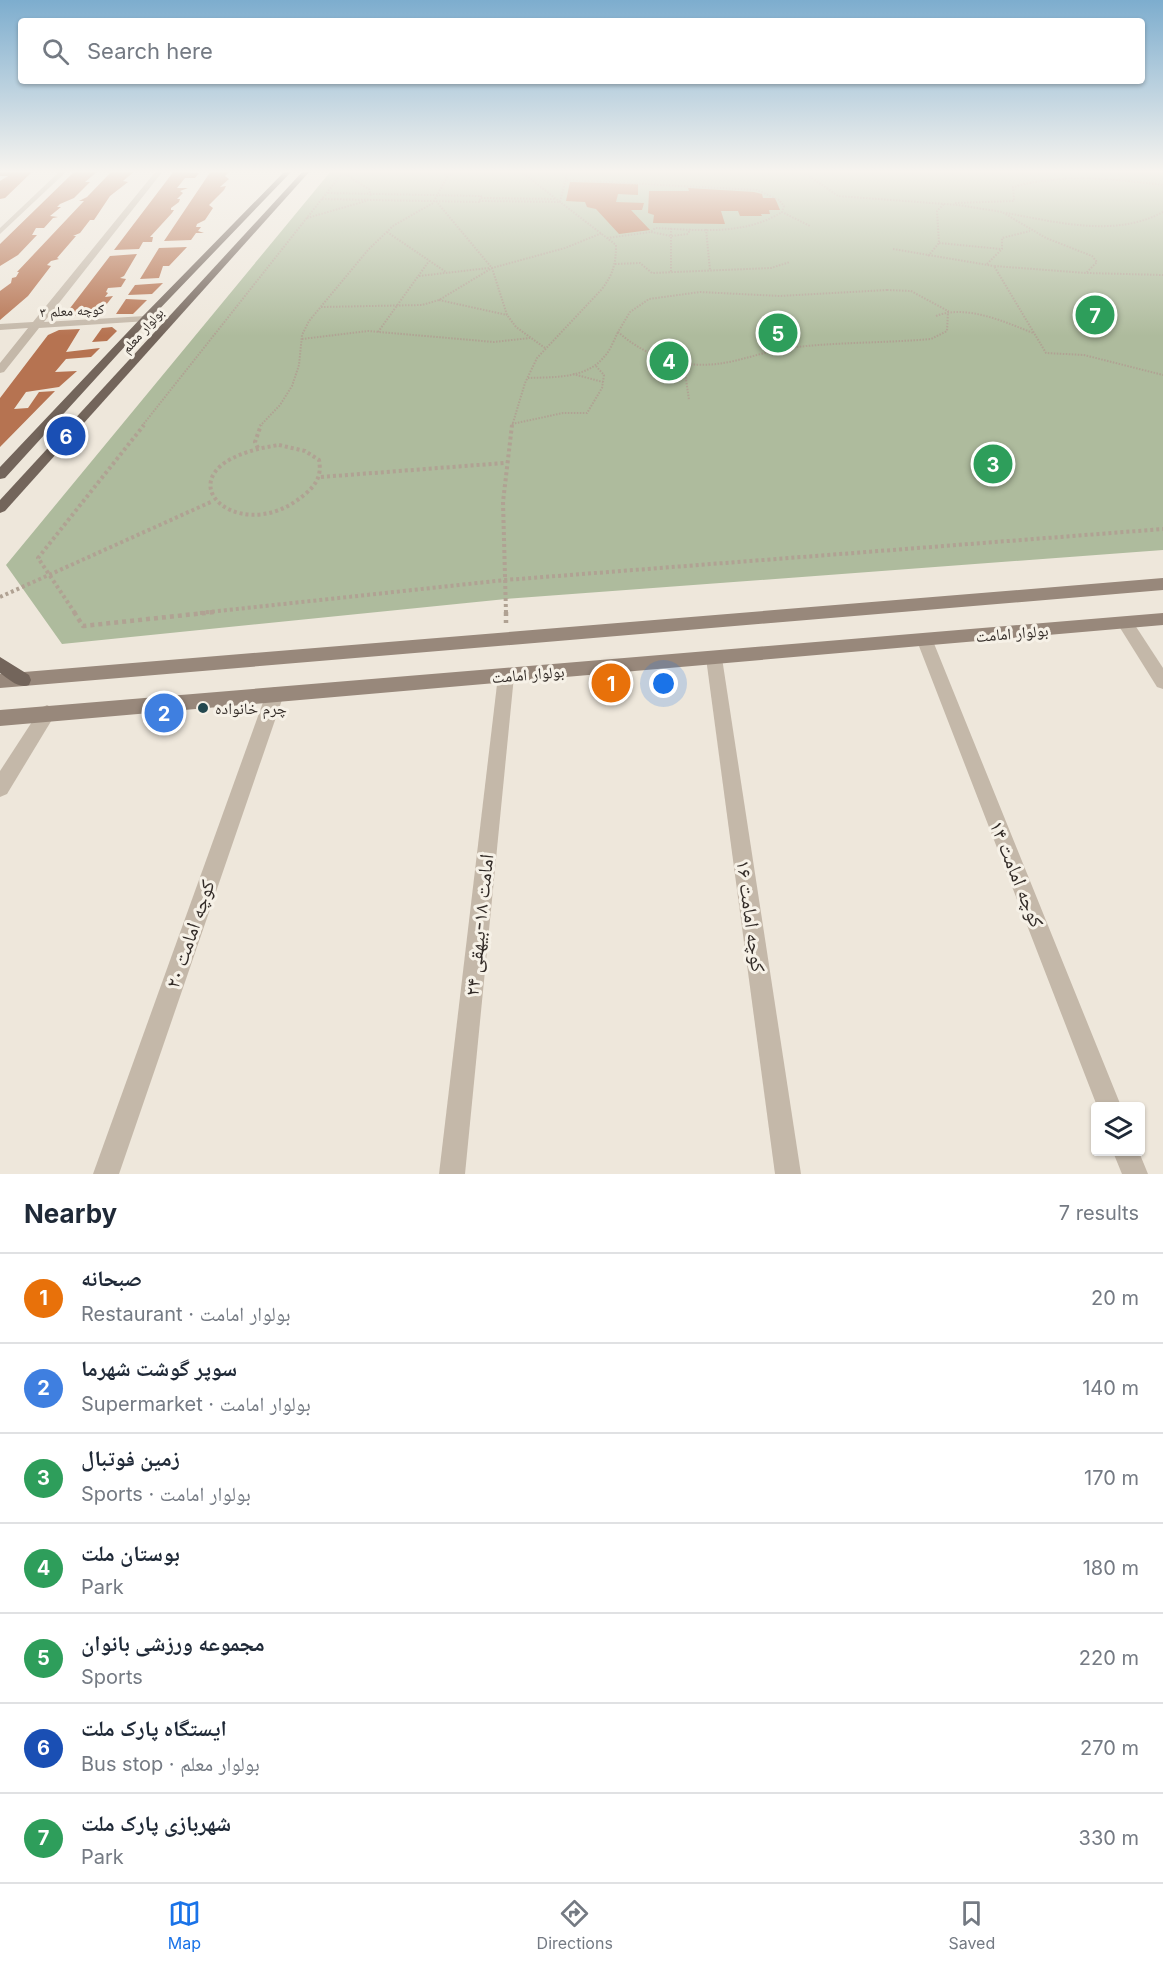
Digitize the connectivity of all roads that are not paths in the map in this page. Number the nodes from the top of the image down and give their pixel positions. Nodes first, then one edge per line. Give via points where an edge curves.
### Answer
1 (116, 226) edge
2 (236, 226) edge
3 (257, 226) edge
4 (145, 319) junction
5 (171, 319) junction
6 (36, 325) junction
7 (0, 327) edge
8 (0, 370) edge
9 (0, 475) edge
10 (0, 508) edge
11 (1163, 584) edge
12 (1163, 619) edge
13 (1125, 622) junction
14 (925, 641) junction
15 (714, 658) junction
16 (0, 664) edge
17 (506, 676) junction
18 (23, 680) junction
19 (0, 681) edge
20 (1163, 682) edge
21 (274, 694) junction
22 (47, 713) junction
23 (0, 718) edge
24 (0, 788) edge
25 (1107, 1102) edge
26 (1128, 1156) edge
27 (106, 1174) edge
28 (452, 1174) edge
29 (788, 1174) edge
30 (1135, 1174) edge

1 - 6 street
2 - 4 main road, بولوار معلم
3 - 5 main road, بولوار معلم
4 - 5 main road
4 - 6 street, کوچه معلم ۳
4 - 9 main road, بولوار معلم
5 - 10 main road, بولوار معلم
6 - 7 street, کوچه معلم ۳
6 - 8 street
11 - 18 main road
12 - 13 main road, بولوار امامت
13 - 14 main road, بولوار امامت
13 - 20 street
14 - 15 main road, بولوار امامت
14 - 25 street, کوچه امامت ۱۴
15 - 17 main road, بولوار امامت
15 - 29 street, کوچه امامت ۱۶
16 - 18 main road
17 - 21 main road, بولوار امامت
17 - 28 street, امامت ۱۸-بیهقی ۲۴
18 - 19 main road
21 - 22 main road, بولوار امامت
21 - 27 street, کوچه امامت ۲۰
22 - 23 main road, بولوار امامت
22 - 24 street
26 - 30 street

